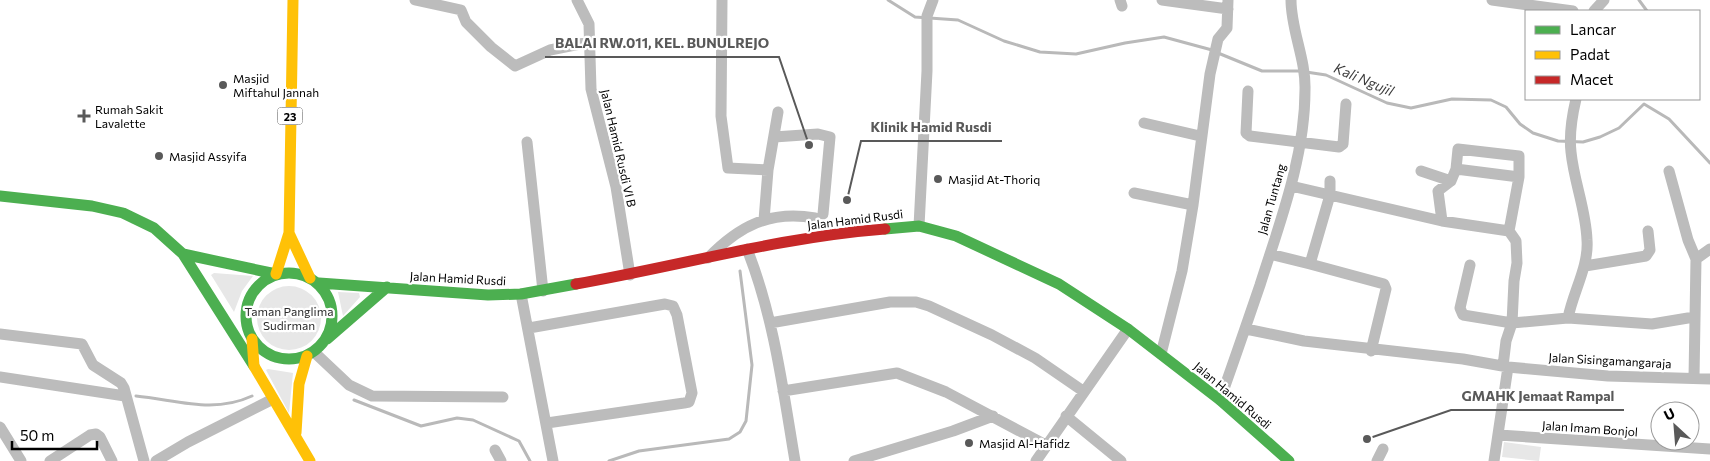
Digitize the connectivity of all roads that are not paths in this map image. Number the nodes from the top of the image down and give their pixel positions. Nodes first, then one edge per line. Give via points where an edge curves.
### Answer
1 (293, 0) edge
2 (415, 0) edge
3 (577, 0) edge
4 (722, 0) edge
5 (933, 0) edge
6 (1162, 0) edge
7 (1291, 0) edge
8 (1492, 0) edge
9 (1604, 0) edge
10 (1228, 5) edge
11 (1566, 10) edge
12 (1595, 10) edge
13 (590, 42) junction
14 (1248, 90) dead end
15 (1576, 100) edge
16 (1346, 104) dead end
17 (778, 112) dead end
18 (1144, 123) dead end
19 (1200, 136) junction
20 (774, 137) junction
21 (1301, 141) junction
22 (527, 142) dead end
23 (1456, 169) junction
24 (768, 170) junction
25 (1421, 171) dead end
26 (1669, 171) dead end
27 (1519, 177) junction
28 (1330, 181) dead end
29 (1451, 181) junction
30 (1291, 186) junction
31 (1134, 194) dead end
32 (1330, 195) junction
33 (0, 196) edge
34 (1193, 205) junction
35 (803, 216) junction
36 (764, 220) junction
37 (1442, 221) junction
38 (919, 226) junction
39 (1509, 230) junction
40 (1648, 231) dead end
41 (289, 233) junction
42 (806, 238) junction
43 (747, 249) junction
44 (1710, 249) edge
45 (183, 254) junction
46 (1270, 254) junction
47 (708, 258) junction
48 (1696, 259) junction
49 (1310, 264) junction
50 (1470, 265) dead end
51 (1585, 266) junction
52 (276, 274) junction
53 (630, 275) junction
54 (315, 281) junction
55 (387, 287) junction
56 (543, 290) junction
57 (521, 294) junction
58 (1694, 317) junction
59 (1568, 318) junction
60 (226, 321) junction
61 (770, 323) junction
62 (1512, 323) junction
63 (529, 328) junction
64 (1128, 329) junction
65 (1246, 329) junction
66 (0, 334) edge
67 (250, 337) junction
68 (327, 339) junction
69 (1371, 350) junction
70 (310, 354) junction
71 (1161, 354) junction
72 (255, 367) junction
73 (1506, 367) junction
74 (0, 377) edge
75 (1694, 378) junction
76 (1710, 379) edge
77 (784, 390) junction
78 (1083, 391) junction
79 (125, 396) junction
80 (503, 396) dead end
81 (273, 399) junction
82 (1220, 400) junction
83 (993, 416) junction
84 (1066, 416) junction
85 (547, 423) junction
86 (0, 427) edge
87 (296, 434) junction
88 (1499, 434) junction
89 (1046, 444) junction
90 (1383, 449) dead end
91 (495, 450) dead end
92 (1709, 451) edge
93 (21, 461) edge
94 (50, 461) edge
95 (112, 461) edge
96 (144, 461) edge
97 (156, 461) edge
98 (310, 461) edge
99 (501, 461) edge
100 (553, 461) edge
101 (795, 461) edge
102 (854, 461) edge
103 (1036, 461) edge
104 (1120, 461) edge
105 (1289, 461) edge
106 (1377, 461) edge
107 (1494, 461) edge

1 - 41 main road, 23
2 - 13 street via 461,10 466,22 515,66 550,50
3 - 13 street, Jalan Hamid Rusdi VI B via 588,20
4 - 24 street via 721,116 728,168
5 - 38 street via 927,21
6 - 10 street
7 - 21 street, Jalan Tuntang via 1305,80
8 - 11 street
9 - 12 street
10 - 19 street via 1226,31 1218,39 1213,56
13 - 53 street, Jalan Hamid Rusdi VI B via 591,90 616,187
14 - 21 street via 1247,135
15 - 51 street via 1571,152 1588,238
16 - 21 street via 1342,146
17 - 20 street
18 - 19 street
19 - 34 street
20 - 24 street
20 - 35 street via 830,136 819,216
21 - 30 street, Jalan Tuntang
22 - 56 street
23 - 27 street
23 - 27 street via 1457,150 1460,148 1518,155
23 - 29 street
24 - 36 street
25 - 29 street
26 - 48 street
27 - 39 street
28 - 32 street
29 - 37 street via 1438,191
30 - 32 street
30 - 46 street, Jalan Tuntang
31 - 34 street
32 - 37 street
32 - 49 street
33 - 45 main road via 92,206 123,213 154,228
34 - 71 street via 1182,271
35 - 36 street via 788,215
35 - 42 street
36 - 47 street via 726,240
37 - 39 street
38 - 42 main road, Jalan Hamid Rusdi
38 - 64 main road, Jalan Hamid Rusdi via 956,236 1059,284
39 - 62 street via 1518,250
40 - 51 street via 1650,250 1646,256
41 - 52 main road, 23
41 - 54 main road, 23
42 - 43 main road, Jalan Hamid Rusdi
43 - 47 main road, Jalan Hamid Rusdi
43 - 61 street via 761,284
44 - 48 street
45 - 52 main road
45 - 60 main road
46 - 49 street
46 - 65 street, Jalan Tuntang
47 - 53 main road, Jalan Hamid Rusdi
48 - 58 street
49 - 69 street via 1384,284 1386,289
50 - 62 street via 1460,308 1463,315
51 - 59 street via 1575,288
52 - 54 main road via 298,274
52 - 67 main road via 256,288 248,301 245,312
53 - 56 main road, Jalan Hamid Rusdi
54 - 55 main road, Jalan Hamid Rusdi
54 - 68 main road, 23 via 331,304 332,322
55 - 57 main road, Jalan Hamid Rusdi via 488,295
55 - 68 main road
56 - 57 main road, Jalan Hamid Rusdi
57 - 63 street
58 - 59 street via 1652,324
58 - 75 street
59 - 62 street
60 - 67 main road
60 - 72 main road
61 - 77 street
61 - 78 street via 890,302 916,302 992,335 1035,358
62 - 73 street via 1506,341
63 - 85 street
63 - 85 street via 665,304 673,306 692,393 689,402
64 - 71 main road, Jalan Hamid Rusdi
64 - 78 street
65 - 69 street, Jalan Sisingamangaraja
65 - 82 street, Jalan Tuntang
66 - 79 street via 82,344 93,365 121,382
67 - 70 main road via 259,349 280,359 294,360
67 - 72 main road
68 - 70 main road
69 - 73 street, Jalan Sisingamangaraja
70 - 80 street via 349,385 372,396
70 - 87 main road via 298,391
71 - 82 main road, Jalan Hamid Rusdi
72 - 81 main road
73 - 75 street, Jalan Sisingamangaraja via 1608,376
73 - 88 street
74 - 79 street
75 - 76 street, Jalan Sisingamangaraja
77 - 83 street via 897,373 946,392
77 - 101 street
78 - 84 street
79 - 96 street
81 - 87 main road
81 - 97 street
82 - 105 main road, Jalan Hamid Rusdi
83 - 89 street
83 - 102 street
84 - 89 street
84 - 104 street
85 - 100 street
86 - 93 street
87 - 98 main road
88 - 92 street, Jalan Imam Bonjol
88 - 107 street
89 - 103 street
90 - 106 street
91 - 99 street
94 - 95 street via 96,434

